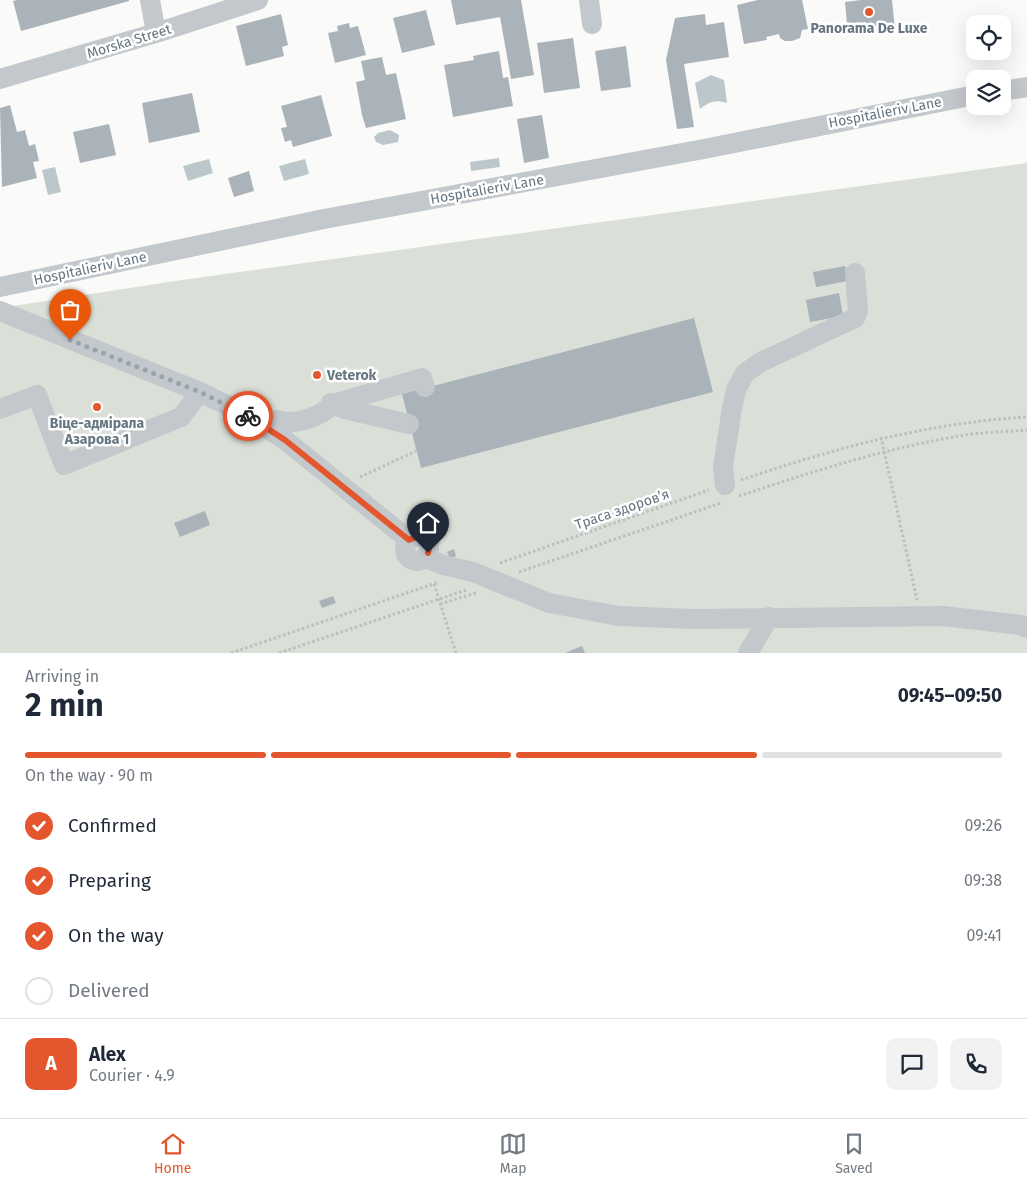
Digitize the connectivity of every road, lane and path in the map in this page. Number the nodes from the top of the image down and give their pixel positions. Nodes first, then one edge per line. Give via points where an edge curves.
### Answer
1 (150, 0) edge
2 (258, 0) edge
3 (589, 0) edge
4 (592, 24) dead end
5 (156, 33) junction
6 (0, 79) edge
7 (1027, 87) edge
8 (1011, 90) edge
9 (966, 97) edge
10 (855, 273) dead end
11 (0, 287) edge
12 (0, 311) edge
13 (425, 387) dead end
14 (200, 392) junction
15 (333, 404) junction
16 (0, 409) edge
17 (1027, 417) edge
18 (270, 422) junction
19 (409, 424) dead end
20 (1027, 430) edge
21 (882, 437) junction
22 (416, 451) dead end
23 (885, 452) junction
24 (342, 486) junction
25 (729, 494) junction
26 (473, 572) junction
27 (441, 581) dead end
28 (494, 581) junction
29 (434, 584) junction
30 (439, 599) junction
31 (921, 616) junction
32 (769, 617) junction
33 (1027, 628) edge
34 (231, 653) edge
35 (279, 653) edge
36 (456, 653) edge
37 (748, 653) edge

1 - 5 street
2 - 5 street, Morska Street
3 - 4 street
5 - 6 street, Morska Street
7 - 8 street
9 - 11 street, Hospitalieriv Lane via 324,219
10 - 25 street via 858,311 855,318 761,362 745,373 736,390 723,467
12 - 14 street
13 - 15 street via 422,378
14 - 16 street via 182,417 64,464 37,395
14 - 18 street
15 - 18 street via 322,400 284,412
15 - 19 street
17 - 21 path, Траса здоров’я via 975,420
18 - 24 street
20 - 23 path via 960,436
21 - 23 path
21 - 25 path, Траса здоров’я
22 - 24 path
23 - 25 path
23 - 31 path
24 - 26 street via 409,540 405,550 410,559 425,558
25 - 26 path, Траса здоров’я
25 - 28 path
26 - 28 street
27 - 29 path
28 - 30 path
28 - 32 street via 549,603 618,616 693,619
29 - 30 path
29 - 34 path
30 - 35 path
30 - 36 path
31 - 32 street
31 - 33 street
32 - 37 street

